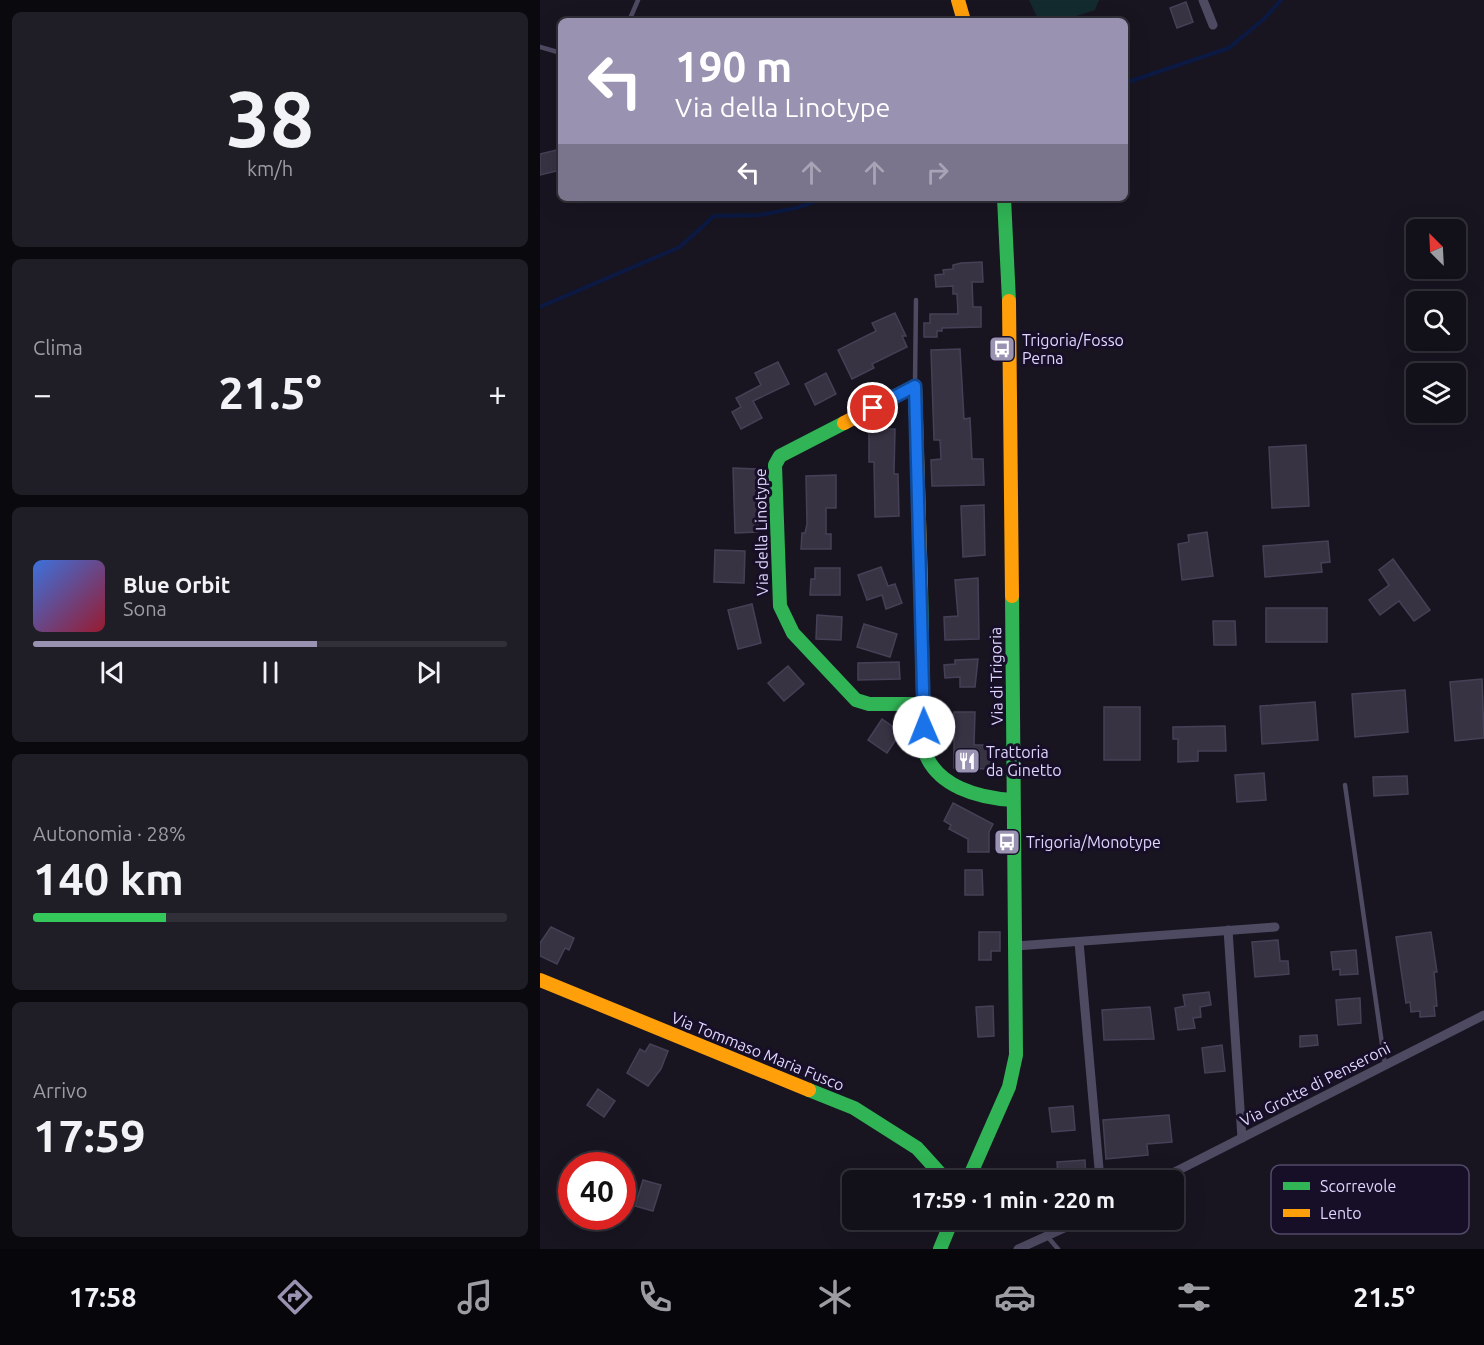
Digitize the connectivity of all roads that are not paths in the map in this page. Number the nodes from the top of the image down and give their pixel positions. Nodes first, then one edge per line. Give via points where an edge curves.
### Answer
1 (638, 0) edge
2 (958, 0) edge
3 (1203, 0) edge
4 (630, 18) edge
5 (963, 18) edge
6 (1213, 25) dead end
7 (540, 47) edge
8 (558, 52) edge
9 (1004, 201) edge
10 (916, 300) dead end
11 (915, 386) junction
12 (924, 704) junction
13 (1346, 785) dead end
14 (1013, 800) junction
15 (1275, 927) dead end
16 (1228, 930) junction
17 (1078, 942) junction
18 (1015, 946) junction
19 (540, 980) edge
20 (1484, 1015) edge
21 (1385, 1065) junction
22 (1242, 1138) junction
23 (937, 1170) edge
24 (972, 1170) edge
25 (1099, 1170) edge
26 (1179, 1170) edge
27 (948, 1230) edge
28 (1060, 1230) edge
29 (1047, 1236) junction
30 (940, 1249) edge
31 (1018, 1249) edge
32 (1058, 1249) edge

1 - 4 lane
2 - 5 street
3 - 6 street
7 - 8 lane
9 - 14 street, Via di Trigoria via 1009,273
10 - 11 lane
11 - 12 street
11 - 12 street, Via della Linotype via 780,456 775,465 775,485 780,606 793,633 844,692 856,700 869,704
12 - 14 street via 924,753 933,768 981,796
13 - 21 lane
14 - 18 street, Via di Trigoria
15 - 16 street
16 - 17 street
16 - 22 street
17 - 18 street
17 - 25 street
18 - 24 street, Via di Trigoria via 1013,1071
19 - 23 street, Via Tommaso Maria Fusco via 854,1108 912,1144
20 - 21 street, Via Grotte di Penseroni
21 - 22 street, Via Grotte di Penseroni
22 - 26 street, Via Grotte di Penseroni
27 - 30 street
28 - 29 street
29 - 31 street
29 - 32 lane

